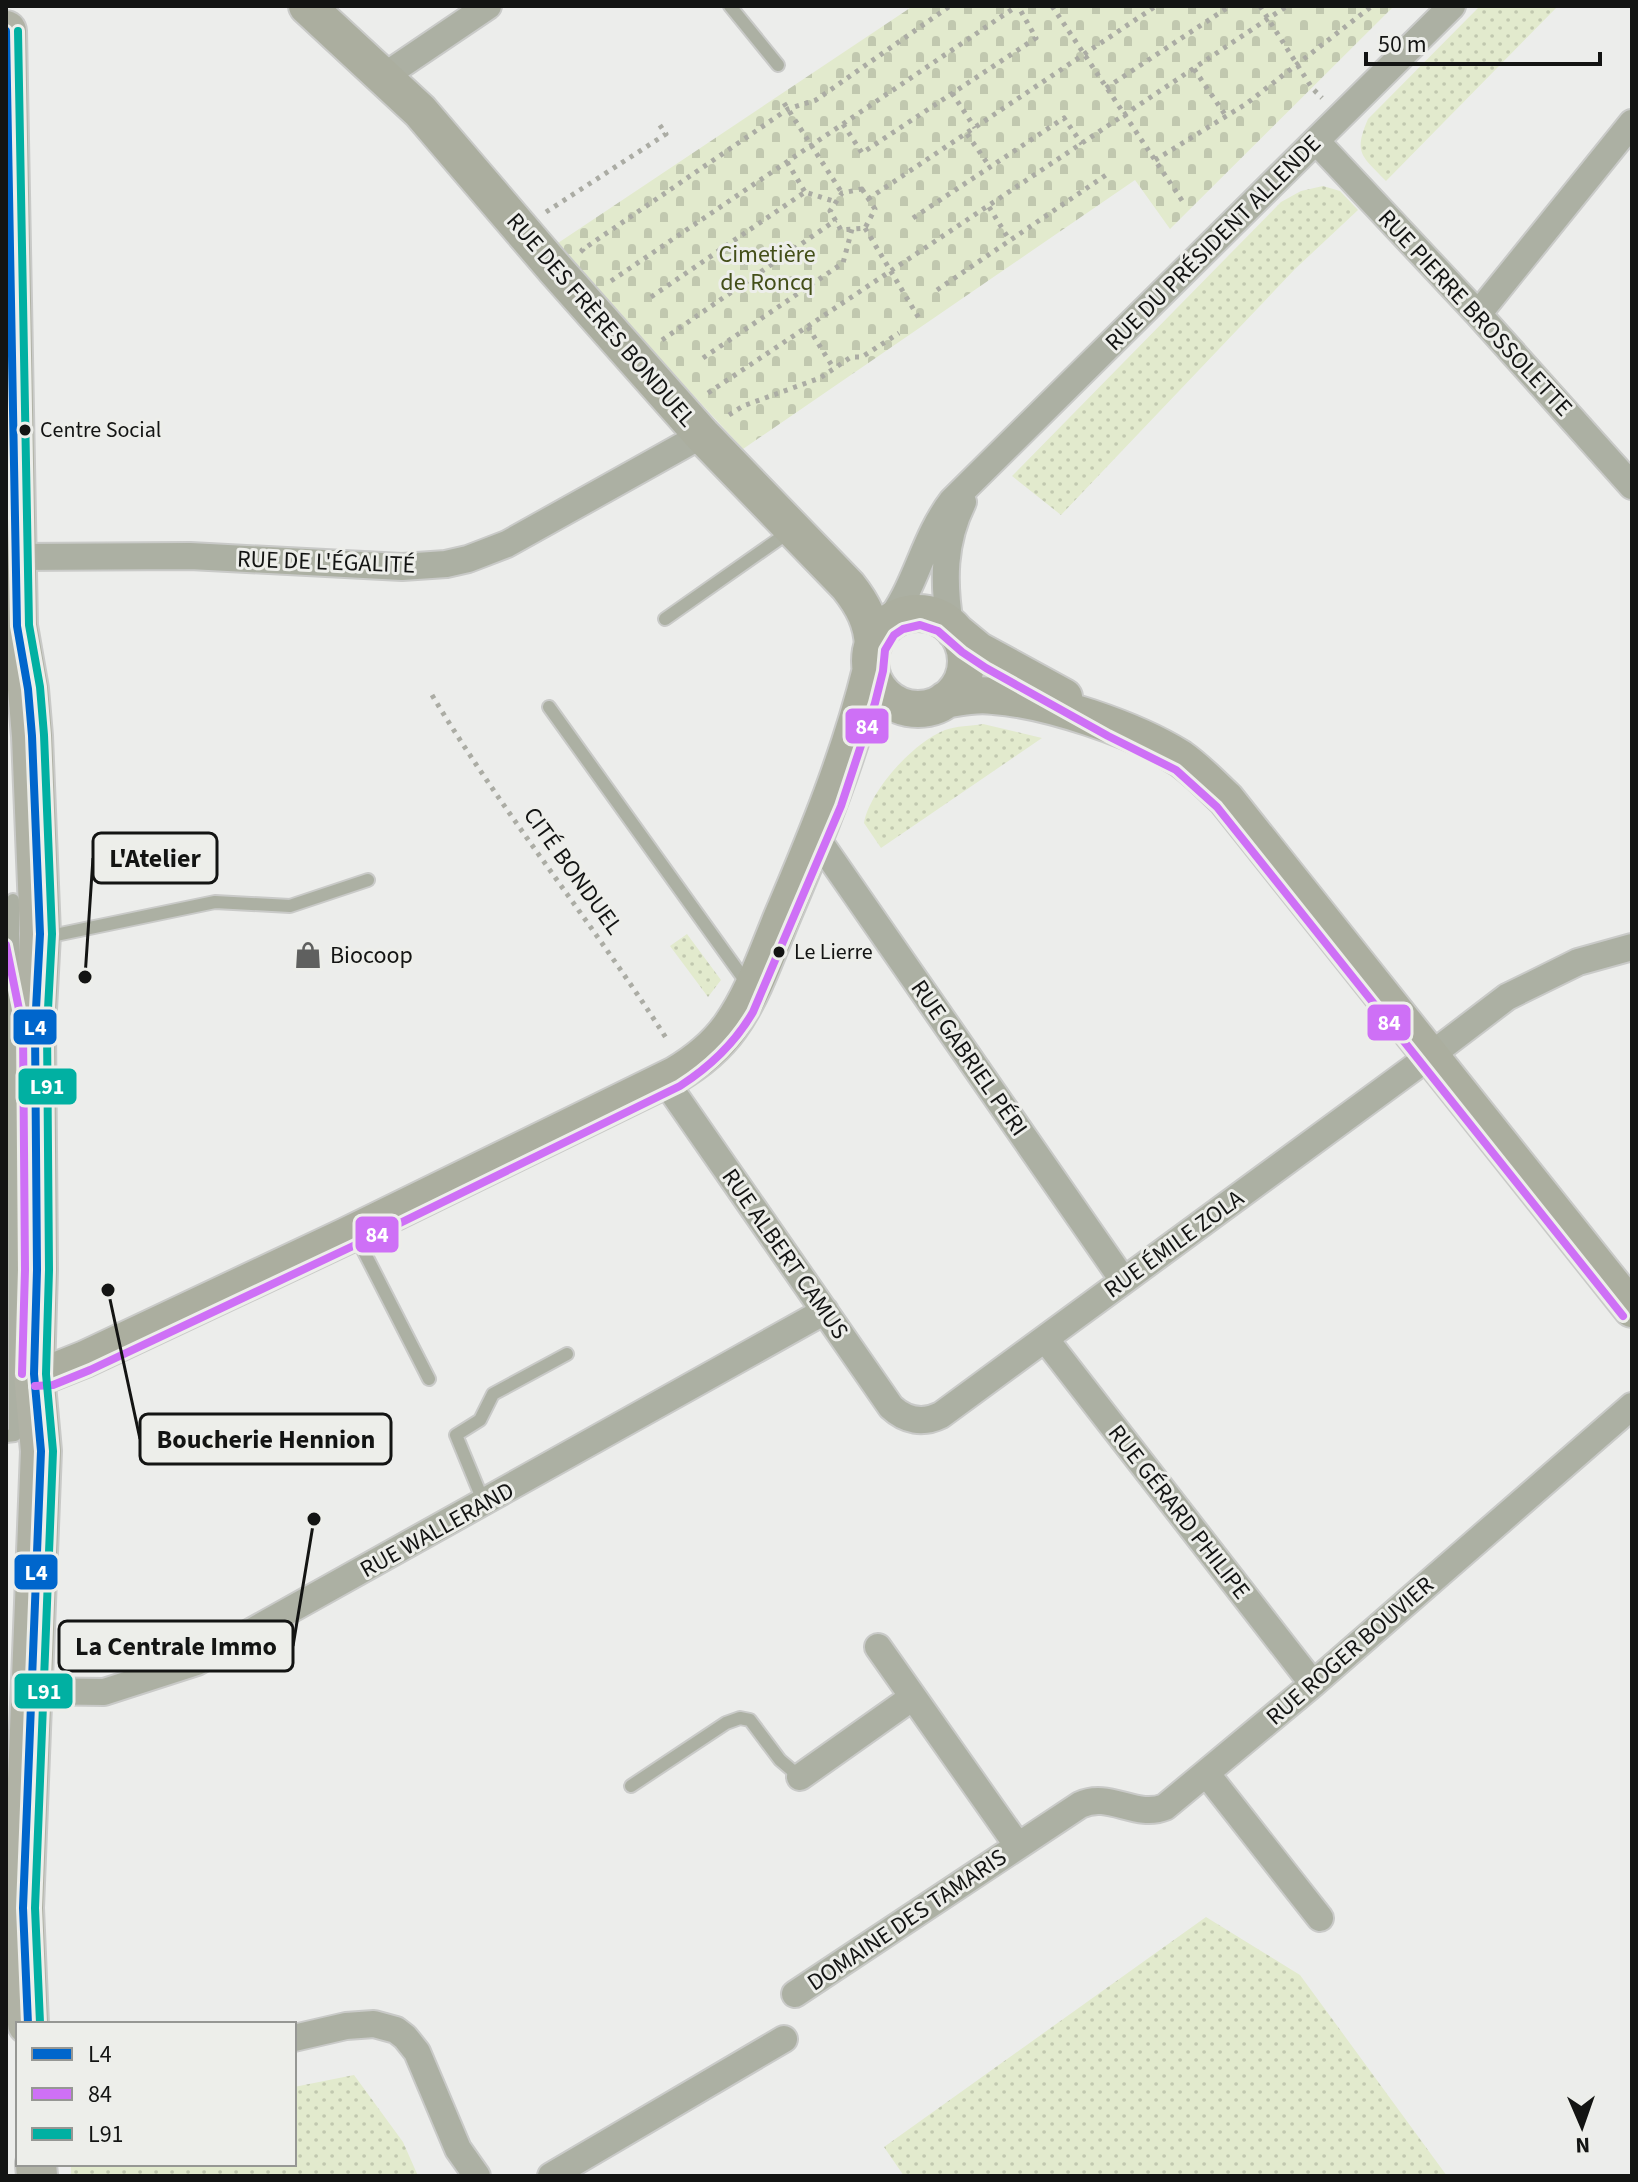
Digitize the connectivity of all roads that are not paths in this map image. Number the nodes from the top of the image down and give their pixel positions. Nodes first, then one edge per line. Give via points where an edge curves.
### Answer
1 (307, 6) edge
2 (488, 6) edge
3 (730, 6) edge
4 (1452, 6) edge
5 (6, 31) edge
6 (778, 65) dead end
7 (383, 77) junction
8 (1632, 123) edge
9 (1316, 141) junction
10 (1478, 314) junction
11 (715, 419) junction
12 (974, 481) junction
13 (1632, 486) edge
14 (792, 530) junction
15 (15, 557) junction
16 (665, 619) dead end
17 (17, 626) junction
18 (952, 628) junction
19 (876, 647) junction
20 (934, 704) junction
21 (549, 707) dead end
22 (1114, 726) junction
23 (830, 802) junction
24 (816, 837) junction
25 (368, 880) dead end
26 (13, 900) junction
27 (40, 939) junction
28 (1632, 947) edge
29 (750, 988) junction
30 (35, 1028) junction
31 (1431, 1055) junction
32 (675, 1075) junction
33 (353, 1232) junction
34 (1123, 1280) junction
35 (1632, 1309) edge
36 (825, 1311) junction
37 (1046, 1340) junction
38 (567, 1354) dead end
39 (34, 1374) junction
40 (429, 1379) dead end
41 (1632, 1406) edge
42 (912, 1420) joint
43 (10, 1436) edge
44 (484, 1503) junction
45 (878, 1647) dead end
46 (18, 1684) edge
47 (1313, 1684) junction
48 (913, 1697) junction
49 (1206, 1773) junction
50 (800, 1777) joint
51 (631, 1786) dead end
52 (1018, 1846) junction
53 (1320, 1918) dead end
54 (15, 1957) edge
55 (795, 1994) dead end
56 (20, 2014) edge
57 (296, 2038) edge
58 (784, 2039) dead end
59 (477, 2176) edge
60 (551, 2176) edge

1 - 7 street, RUE DES FRÈRES BONDUEL
2 - 7 street
3 - 6 lane
4 - 9 street, RUE DU PRÉSIDENT ALLENDE
5 - 15 main road
7 - 11 street, RUE DES FRÈRES BONDUEL via 420,111 520,229 656,352
8 - 10 street
9 - 10 street, RUE PIERRE BROSSOLETTE
9 - 12 street, RUE DU PRÉSIDENT ALLENDE
10 - 13 street, RUE PIERRE BROSSOLETTE
11 - 14 street, RUE DES FRÈRES BONDUEL
11 - 15 street, RUE DE L'ÉGALITÉ via 507,544 446,564
12 - 18 street, RUE DU PRÉSIDENT ALLENDE via 949,541 944,583
12 - 19 street, RUE DU PRÉSIDENT ALLENDE via 940,517 902,604
14 - 16 lane
14 - 19 street, RUE DES FRÈRES BONDUEL via 860,601
15 - 17 main road
17 - 26 main road via 10,757
17 - 27 main road via 32,736
18 - 19 street via 937,617 906,615
18 - 20 street via 965,652 965,668 961,683
18 - 22 street via 985,654
19 - 20 street via 876,684 886,696 907,707
19 - 23 street
20 - 22 street via 968,696 1012,698
20 - 23 street via 894,722 878,736
21 - 29 lane
22 - 31 street via 1183,760 1226,799
23 - 24 street
24 - 29 street
24 - 34 street, RUE GABRIEL PÉRI
25 - 27 lane via 290,906 215,902
26 - 30 main road
26 - 43 lane
27 - 30 main road
28 - 31 street, RUE ÉMILE ZOLA via 1578,962 1527,985
29 - 32 street via 725,1034
30 - 39 main road
31 - 34 street, RUE ÉMILE ZOLA
31 - 35 street
32 - 33 street
32 - 36 street, RUE ALBERT CAMUS
33 - 39 street via 85,1359
33 - 40 lane
34 - 37 street, RUE ÉMILE ZOLA
36 - 42 street, RUE ALBERT CAMUS via 891,1407
36 - 44 street, RUE WALLERAND
37 - 42 street, RUE ÉMILE ZOLA via 941,1415
37 - 47 street, RUE GÉRARD PHILIPE
38 - 44 lane via 493,1394 480,1420 456,1435
39 - 43 main road
39 - 46 main road via 41,1451 35,1613
41 - 47 street, RUE ROGER BOUVIER
43 - 46 main road
44 - 46 street, RUE WALLERAND via 190,1666 104,1692
45 - 48 street, DOMAINE DES TAMARIS
46 - 54 main road via 23,1908
47 - 49 street, RUE ROGER BOUVIER
48 - 50 street
48 - 52 street, DOMAINE DES TAMARIS
49 - 52 street, DOMAINE DES TAMARIS via 1165,1807 1145,1811 1087,1802
49 - 53 street
50 - 51 lane via 750,1720 740,1718
52 - 55 street, DOMAINE DES TAMARIS
54 - 56 main road
57 - 59 street via 346,2026 374,2024 396,2030 417,2052 458,2149
58 - 60 street

